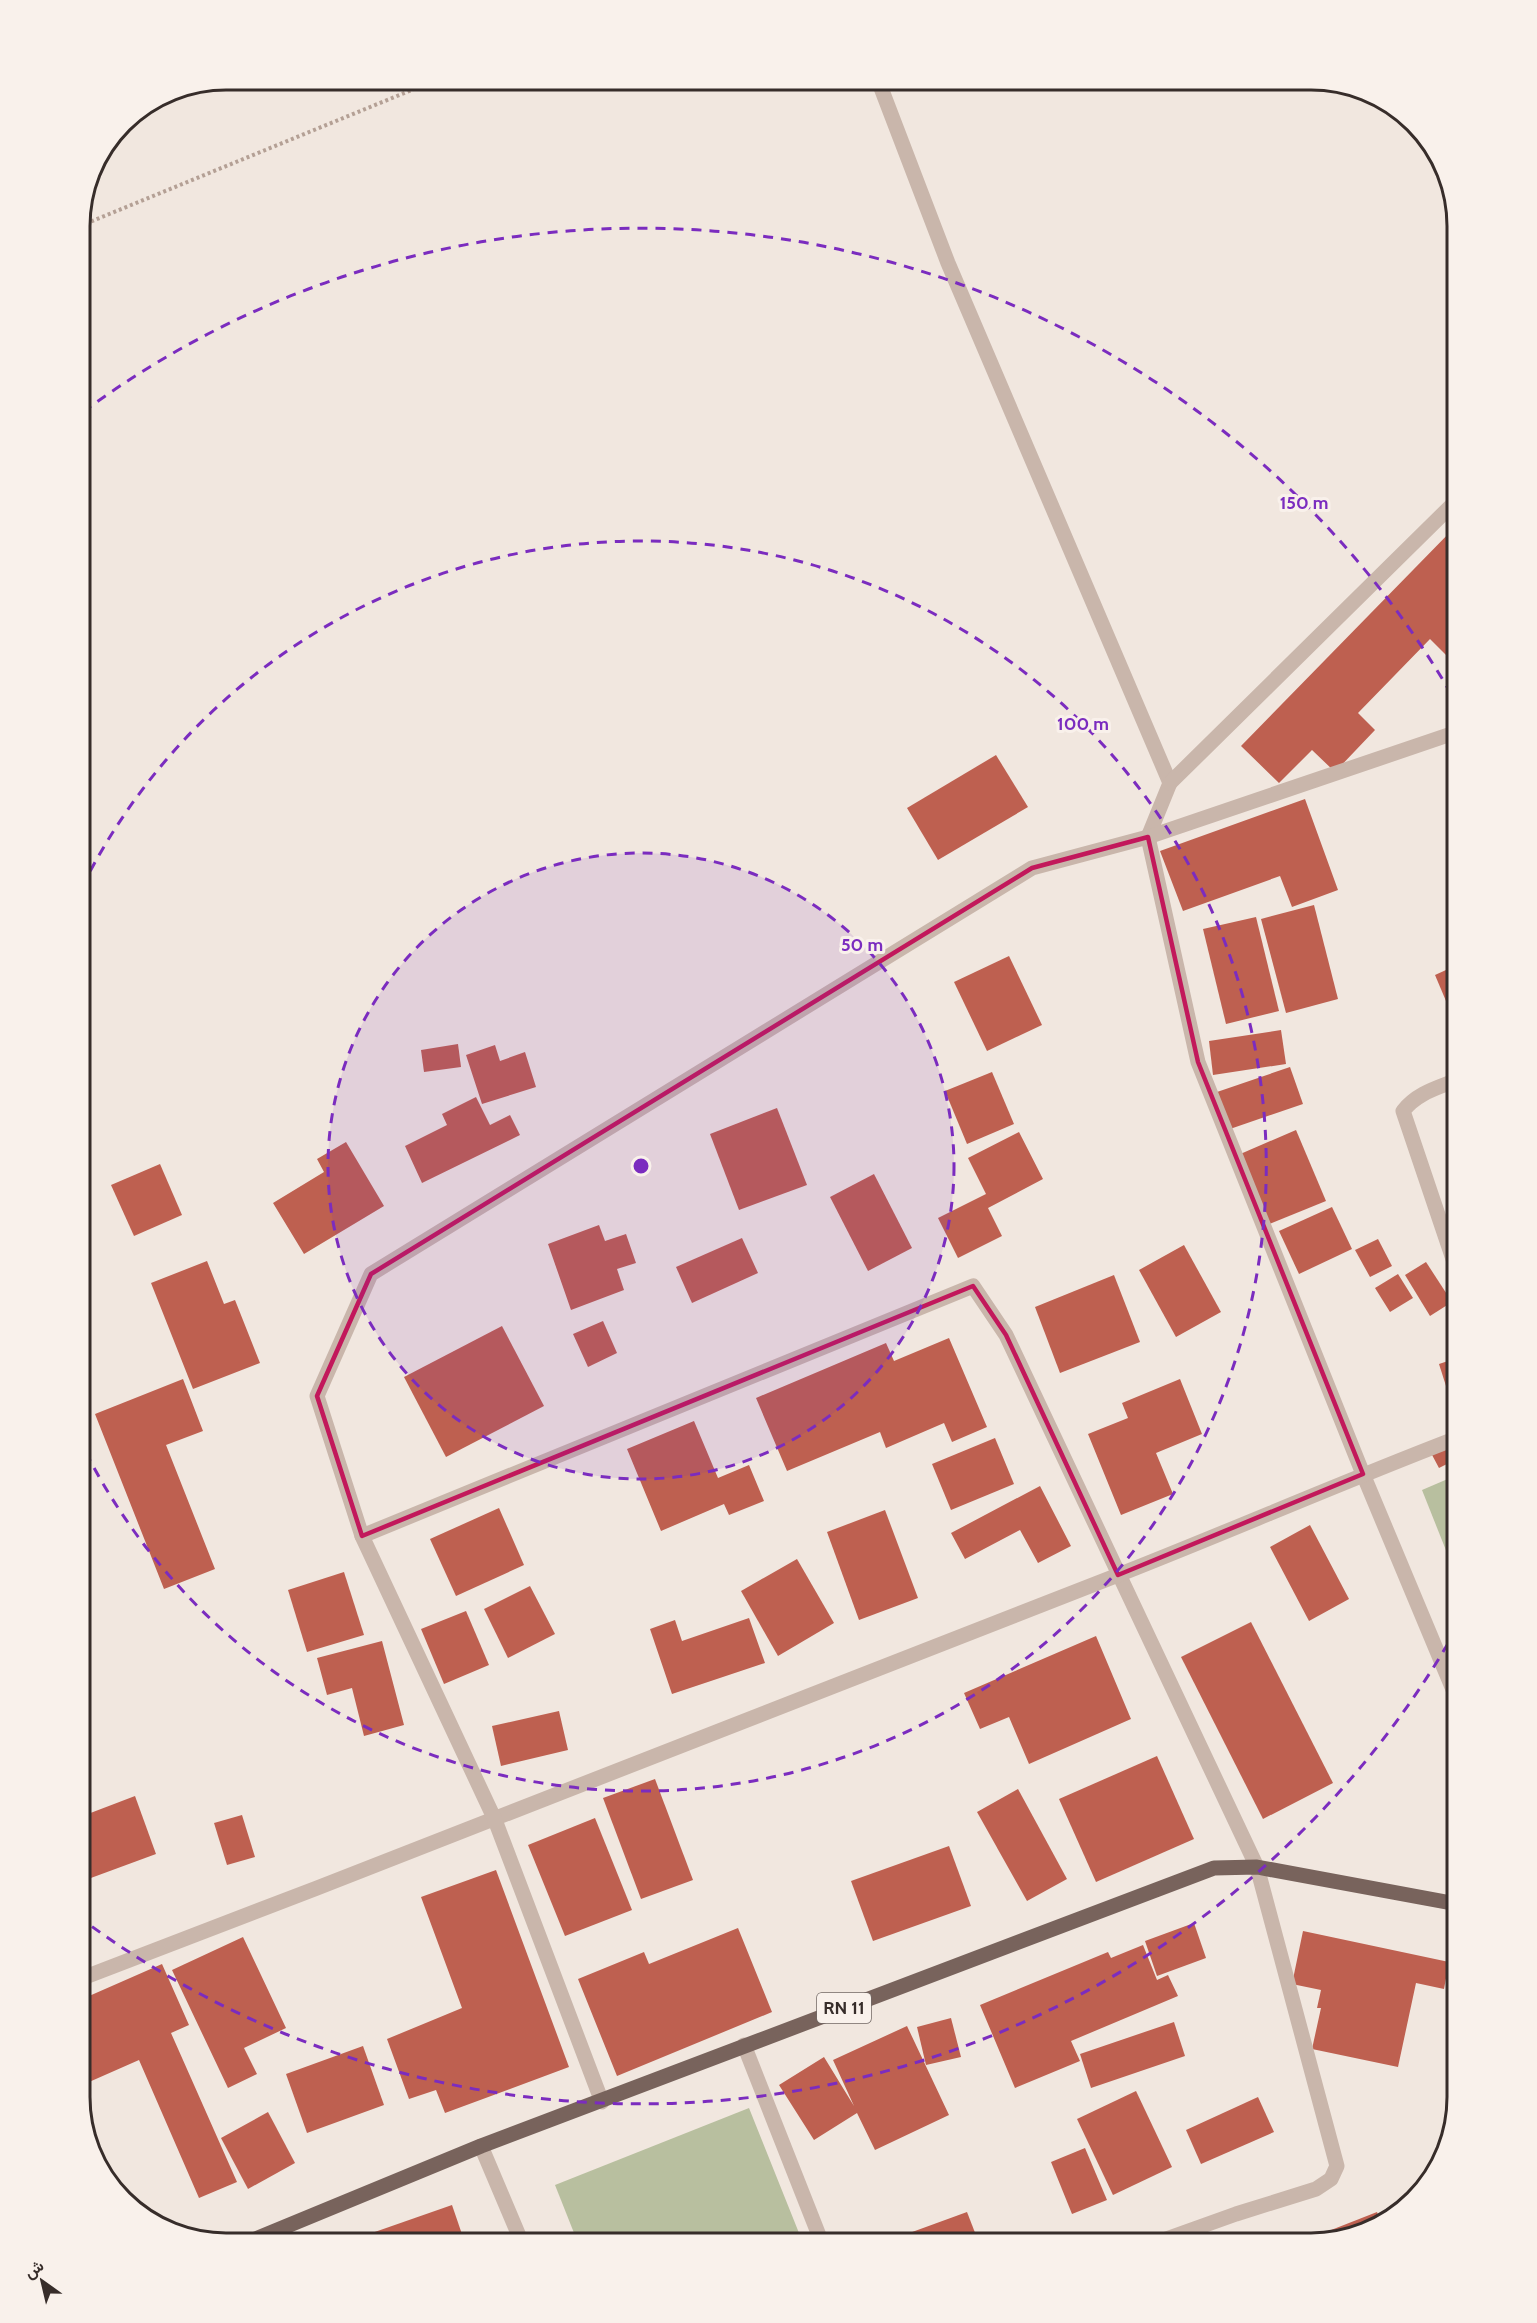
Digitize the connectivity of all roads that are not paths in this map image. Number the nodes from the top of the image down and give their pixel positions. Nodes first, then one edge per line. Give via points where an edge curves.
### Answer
1 (882, 90) edge
2 (1447, 511) edge
3 (1447, 736) edge
4 (1170, 783) junction
5 (1148, 837) junction
6 (1447, 1085) edge
7 (1447, 1239) edge
8 (1447, 1442) edge
9 (1363, 1474) junction
10 (362, 1536) junction
11 (1118, 1575) junction
12 (1447, 1673) edge
13 (495, 1820) junction
14 (1257, 1868) junction
15 (1447, 1902) edge
16 (90, 1974) edge
17 (744, 2045) junction
18 (602, 2102) junction
19 (482, 2146) junction
20 (270, 2233) edge
21 (518, 2233) edge
22 (818, 2233) edge
23 (1183, 2233) edge

1 - 4 street via 948,263
2 - 4 street
3 - 5 street
4 - 5 street
5 - 9 street via 1198,1062
5 - 10 street via 1032,868 371,1274 317,1396
6 - 7 street via 1419,1096 1403,1111
8 - 9 street
9 - 11 street
9 - 12 street
10 - 11 street via 973,1286 1006,1335
10 - 13 street
11 - 13 street
11 - 14 street
13 - 16 street
13 - 18 street
14 - 15 main road, RN 11
14 - 17 main road, RN 11 via 1214,1868
14 - 23 street via 1337,2166 1331,2179 1316,2189
17 - 18 main road, RN 11
17 - 22 street
18 - 19 main road, RN 11
19 - 20 main road, RN 11
19 - 21 street

